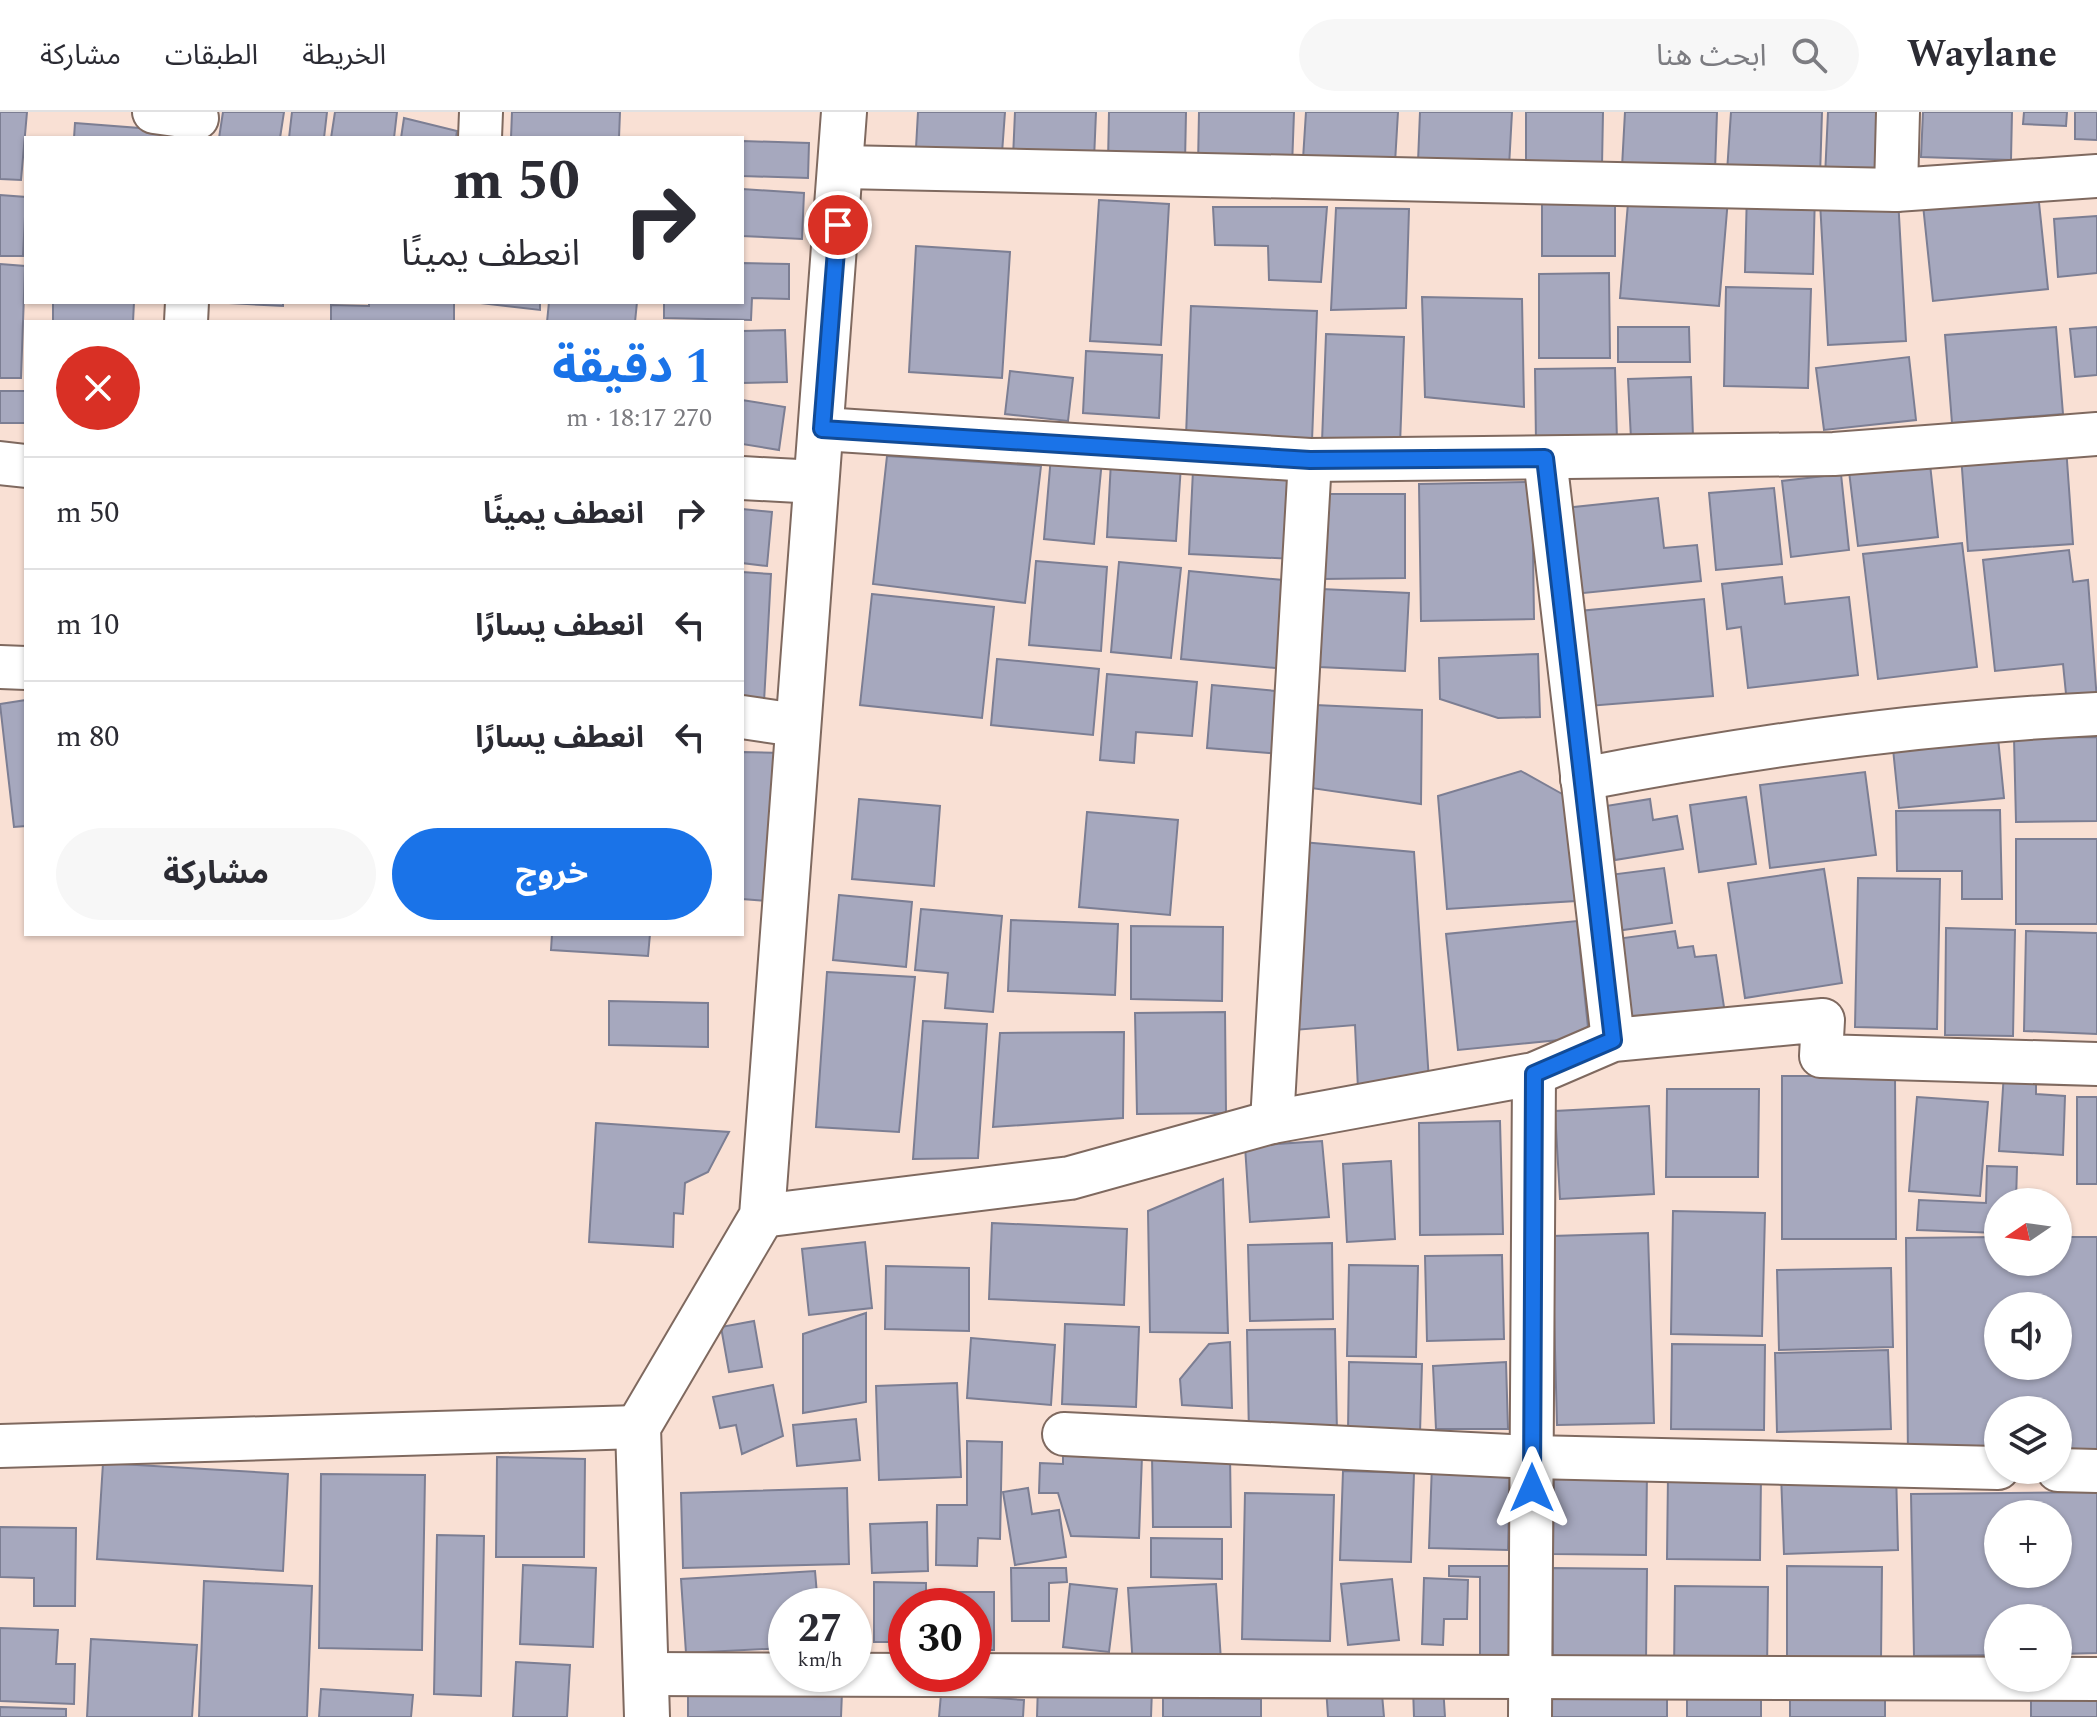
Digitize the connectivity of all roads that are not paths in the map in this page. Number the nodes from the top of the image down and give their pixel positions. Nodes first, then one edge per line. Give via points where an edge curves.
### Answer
1 (154, 112) edge
2 (481, 112) edge
3 (844, 112) edge
4 (1898, 112) edge
5 (197, 123) edge
6 (480, 136) edge
7 (842, 167) junction
8 (2097, 176) edge
9 (1896, 190) junction
10 (822, 429) junction
11 (2097, 434) edge
12 (1545, 458) junction
13 (1310, 460) junction
14 (0, 463) edge
15 (24, 466) edge
16 (744, 478) edge
17 (817, 482) junction
18 (0, 667) edge
19 (24, 668) edge
20 (2097, 714) edge
21 (744, 717) edge
22 (796, 725) junction
23 (1582, 779) junction
24 (1613, 1040) junction
25 (2097, 1064) edge
26 (1534, 1074) junction
27 (1272, 1122) junction
28 (762, 1216) junction
29 (638, 1427) junction
30 (1064, 1434) dead end
31 (0, 1446) edge
32 (1532, 1457) junction
33 (1984, 1468) edge
34 (2072, 1470) edge
35 (2097, 1471) edge
36 (646, 1674) junction
37 (2097, 1679) edge
38 (1530, 1698) edge
39 (647, 1717) edge

1 - 5 street
2 - 6 street
3 - 7 street
4 - 9 street
7 - 9 street
7 - 10 street
8 - 9 street
10 - 13 street
10 - 17 street
11 - 12 street via 1834,454
12 - 13 street
12 - 23 street
13 - 27 street
14 - 15 street
16 - 17 street
17 - 22 street
18 - 19 street
20 - 23 street via 1861,732
21 - 22 street
22 - 28 street
23 - 24 street
24 - 25 street via 1823,1020 1821,1056
24 - 26 street
26 - 27 street
26 - 32 street
27 - 28 street via 1070,1178
28 - 29 street
29 - 31 street
29 - 36 street
30 - 32 street
32 - 33 street
32 - 38 street
34 - 35 street
36 - 38 street
36 - 39 street
37 - 38 street

